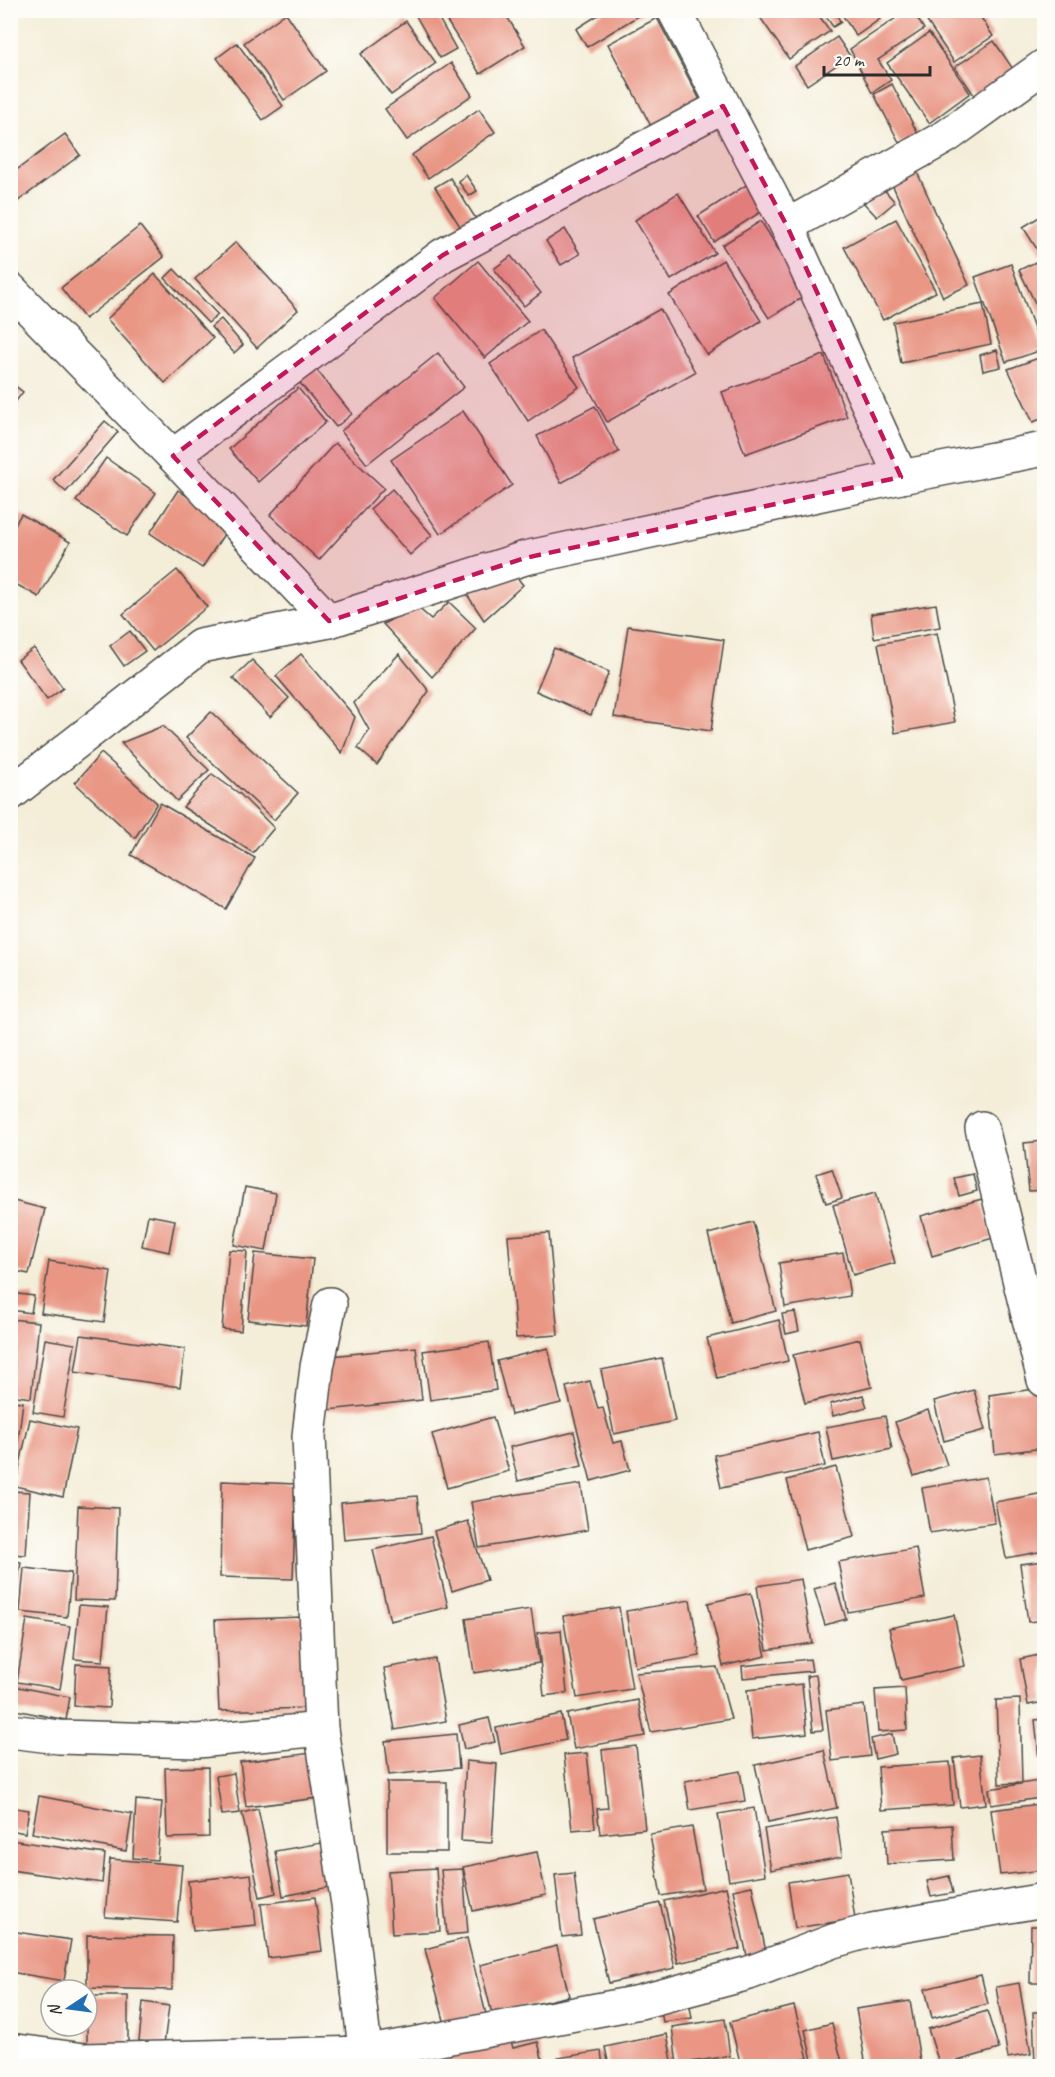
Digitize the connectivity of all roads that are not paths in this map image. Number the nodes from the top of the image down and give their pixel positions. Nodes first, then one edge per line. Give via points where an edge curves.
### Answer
1 (674, 10) edge
2 (1044, 66) edge
3 (723, 106) junction
4 (787, 226) junction
5 (10, 289) edge
6 (1044, 449) edge
7 (173, 456) junction
8 (901, 477) junction
9 (329, 621) junction
10 (10, 794) edge
11 (982, 1128) dead end
12 (330, 1304) dead end
13 (1044, 1380) edge
14 (321, 1729) junction
15 (10, 1731) edge
16 (1044, 1900) edge
17 (10, 2050) edge
18 (366, 2060) edge

1 - 3 street
2 - 4 street via 947,136
3 - 4 street
3 - 7 street via 443,255
4 - 8 street
5 - 7 street
6 - 8 street
7 - 9 street
8 - 9 street via 525,558
9 - 10 street via 200,646
11 - 13 street
12 - 14 street via 309,1436
14 - 15 street via 198,1741 59,1737
14 - 18 street via 348,1904
16 - 18 street via 872,1930 749,1973 640,2002
17 - 18 street via 84,2060

